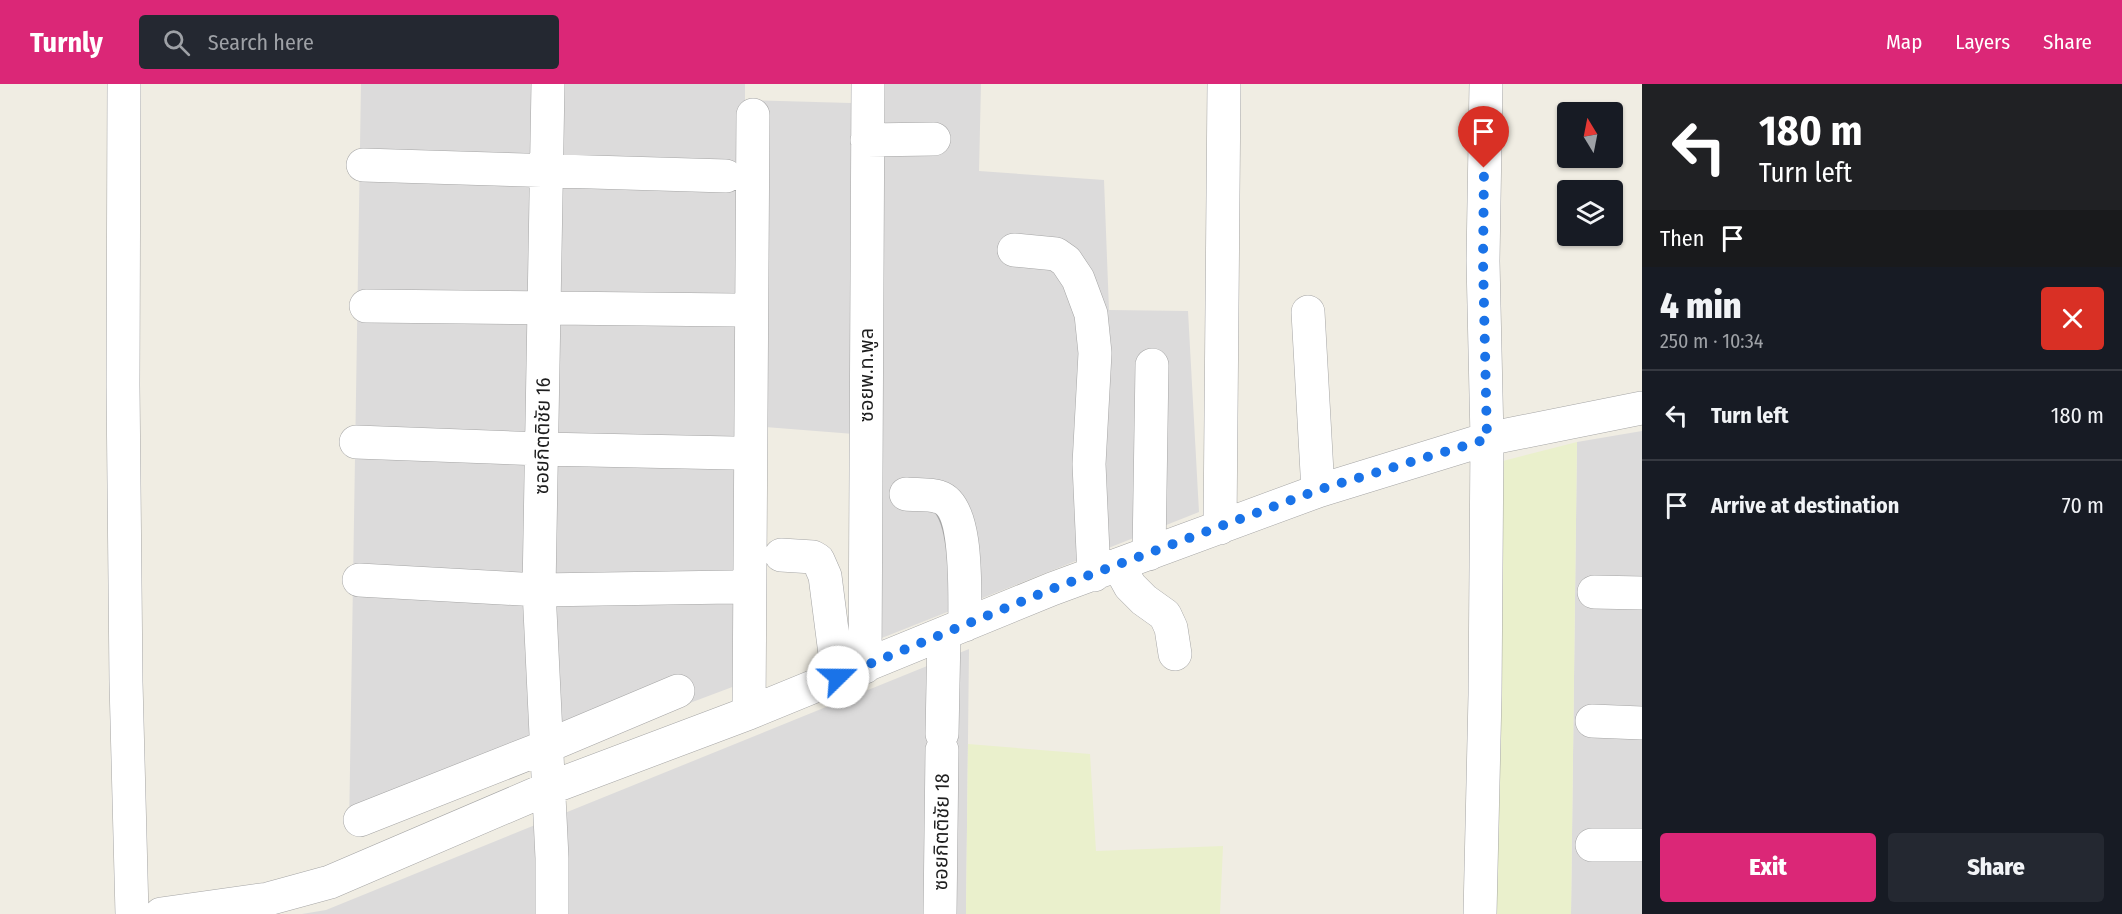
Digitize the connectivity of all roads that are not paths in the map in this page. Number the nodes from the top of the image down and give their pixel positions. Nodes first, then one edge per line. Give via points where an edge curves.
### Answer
1 (124, 84) edge
2 (548, 84) edge
3 (868, 84) edge
4 (1224, 84) edge
5 (1486, 84) edge
6 (753, 115) dead end
7 (934, 139) dead end
8 (867, 140) junction
9 (363, 165) dead end
10 (547, 171) junction
11 (726, 176) dead end
12 (1014, 249) dead end
13 (366, 306) dead end
14 (545, 308) junction
15 (735, 310) dead end
16 (1308, 312) dead end
17 (1152, 365) dead end
18 (1642, 408) edge
19 (1487, 439) junction
20 (356, 442) dead end
21 (542, 449) junction
22 (733, 453) dead end
23 (1318, 490) junction
24 (906, 494) dead end
25 (1220, 528) junction
26 (1149, 554) junction
27 (782, 555) dead end
28 (1107, 570) junction
29 (359, 580) dead end
30 (733, 587) dead end
31 (539, 590) junction
32 (1594, 592) dead end
33 (1642, 593) edge
34 (954, 629) junction
35 (1175, 654) dead end
36 (852, 672) junction
37 (678, 691) dead end
38 (748, 713) junction
39 (1592, 720) dead end
40 (1642, 723) edge
41 (545, 747) junction
42 (547, 789) junction
43 (360, 820) dead end
44 (1592, 845) dead end
45 (1642, 845) edge
46 (132, 914) edge
47 (162, 914) edge
48 (552, 914) edge
49 (940, 914) edge
50 (1480, 914) edge

1 - 46 street via 125,670
2 - 10 street, ซอยกิตติชัย 16
3 - 8 street, ซอยพ.ท.พูล
4 - 25 street
5 - 19 street via 1483,261
6 - 38 street
7 - 8 street
8 - 36 street, ซอยพ.ท.พูล
9 - 10 street
10 - 11 street
10 - 14 street, ซอยกิตติชัย 16
12 - 28 street via 1056,254 1066,261 1078,279 1091,314 1095,353 1089,464
13 - 14 street
14 - 15 street
14 - 21 street, ซอยกิตติชัย 16
16 - 23 street
17 - 26 street
18 - 19 street
19 - 23 street
19 - 50 street
20 - 21 street
21 - 22 street
21 - 31 street, ซอยกิตติชัย 16
23 - 25 street
24 - 34 street, ซอยกิตติชัย 18 via 940,497 953,506 960,526
25 - 26 street
26 - 28 street
27 - 36 street via 813,557 822,567
28 - 34 street
28 - 35 street via 1165,615
29 - 31 street
30 - 31 street
31 - 41 street, ซอยกิตติชัย 16
32 - 33 street
34 - 36 street
34 - 49 street, ซอยกิตติชัย 18 via 942,742
36 - 38 street
37 - 41 street
38 - 42 street
39 - 40 street
41 - 42 street, ซอยกิตติชัย 16
41 - 43 street
42 - 47 street via 330,882 268,899
42 - 48 street, ซอยกิตติชัย 16
44 - 45 street

